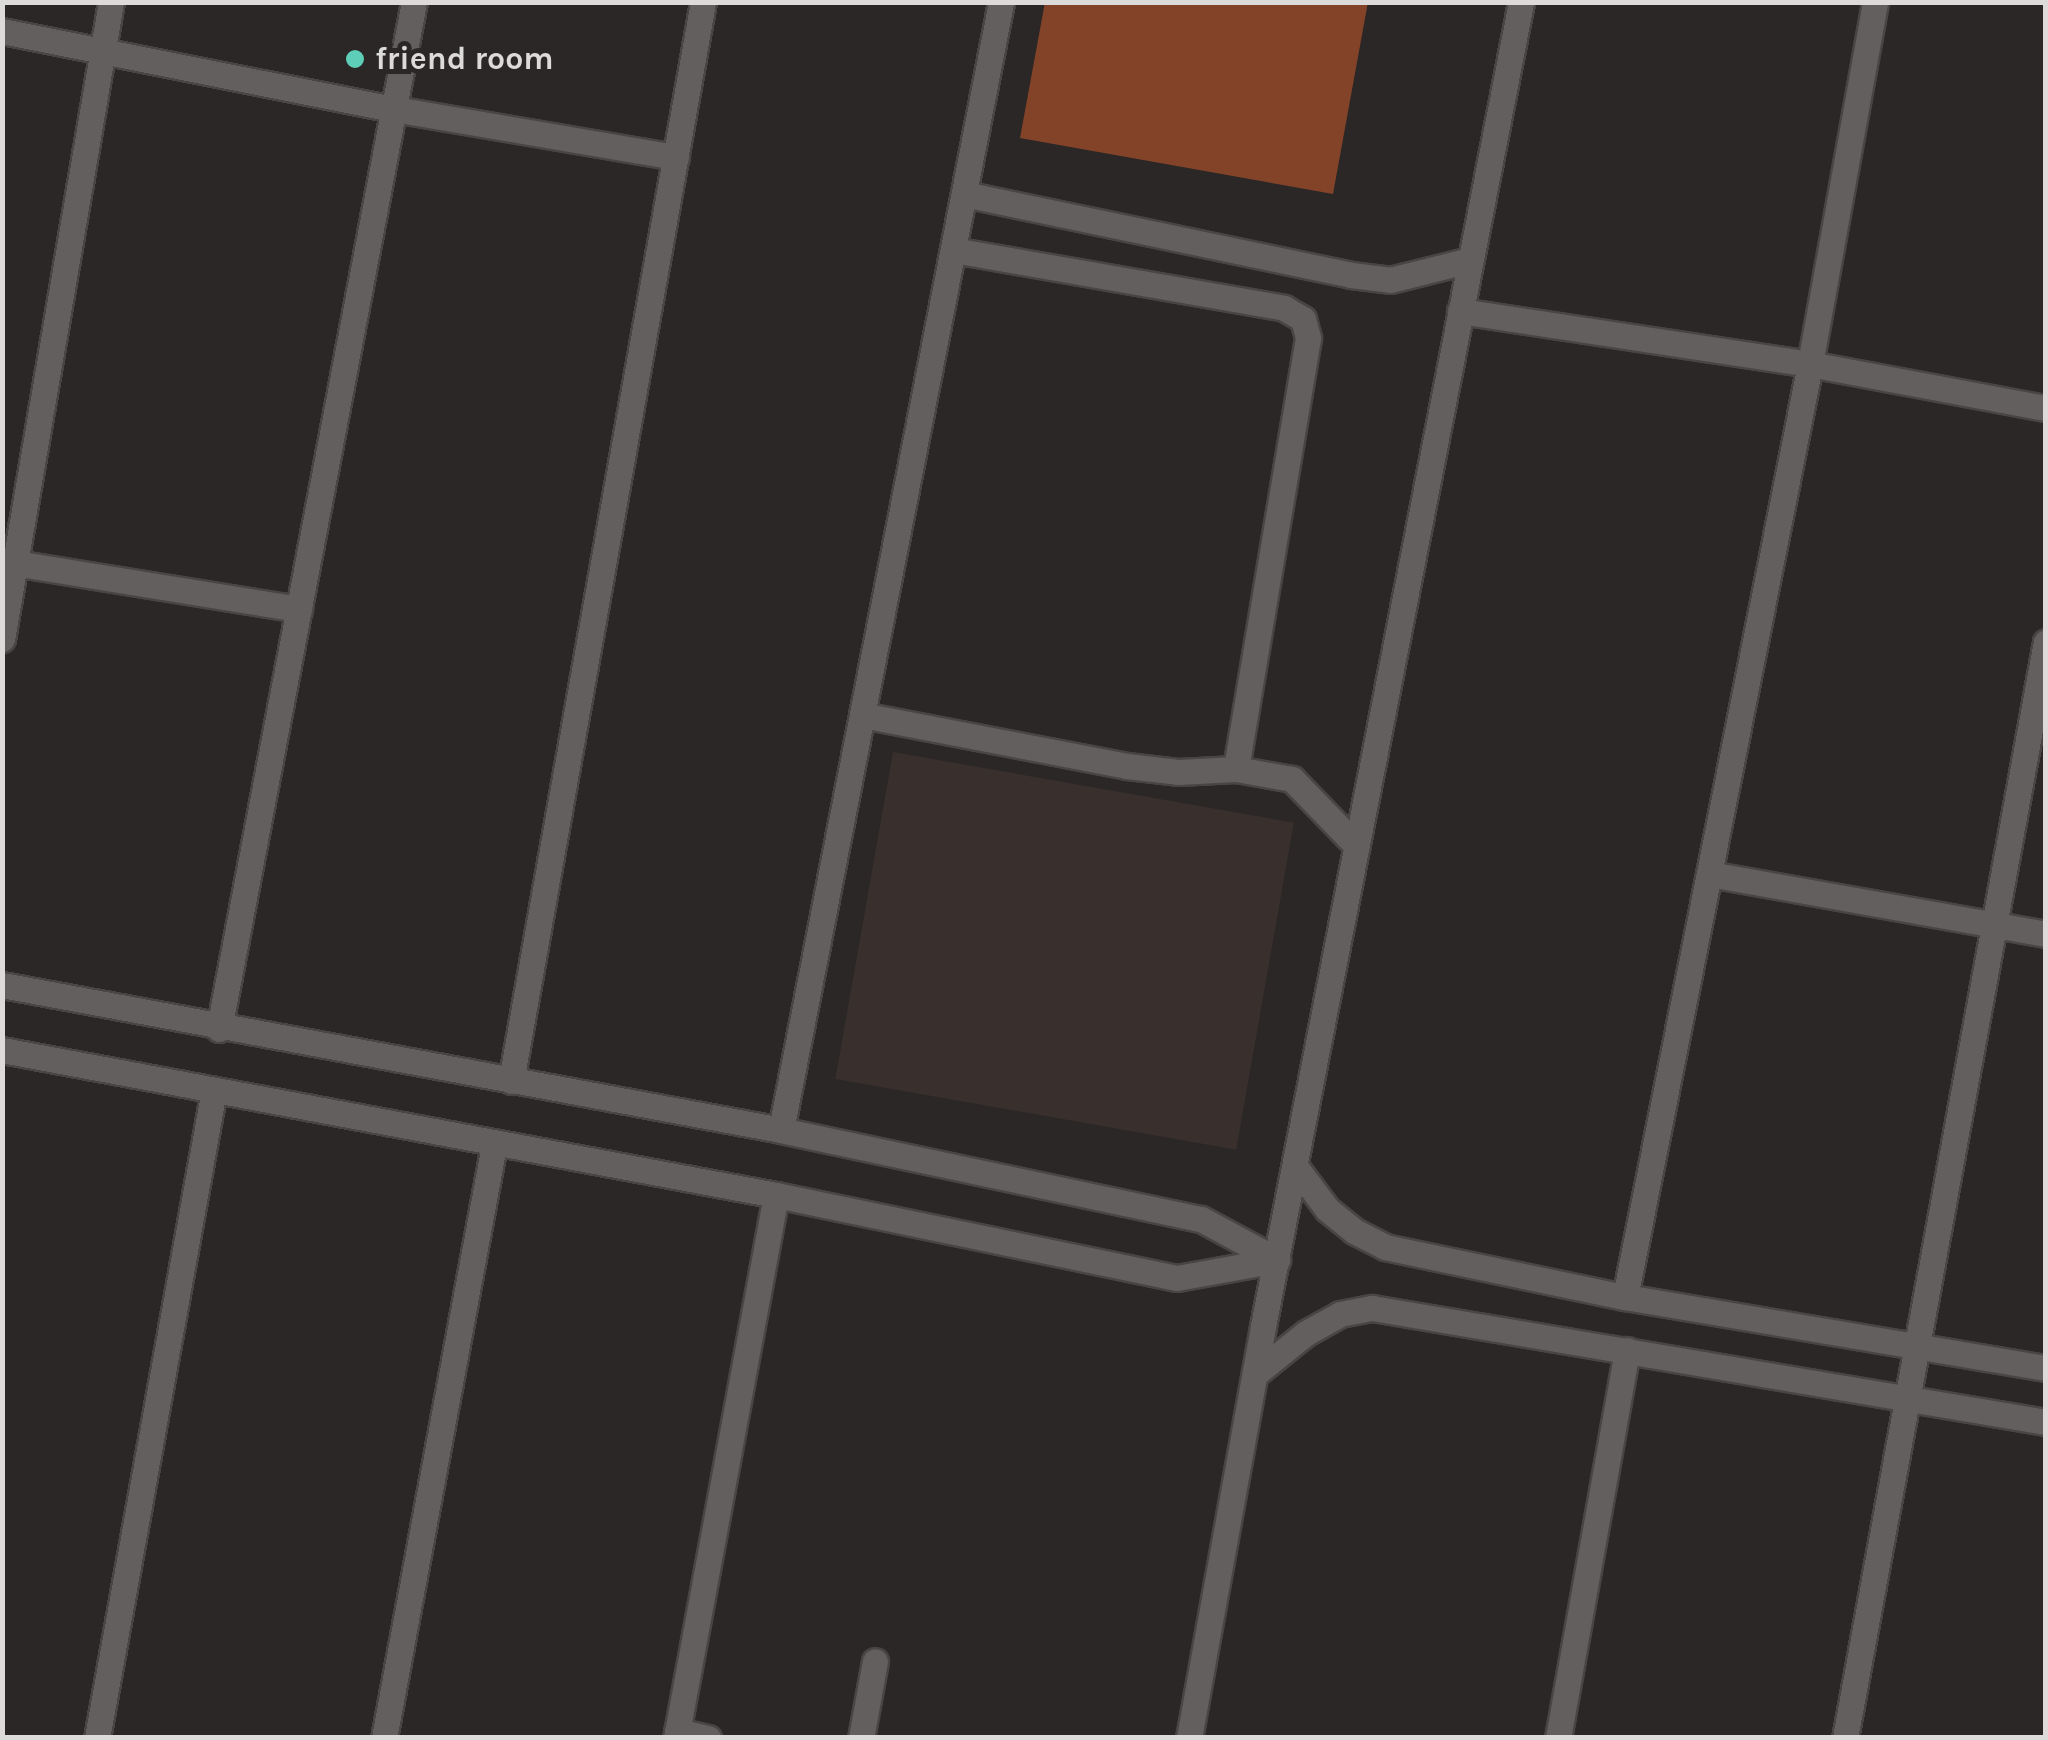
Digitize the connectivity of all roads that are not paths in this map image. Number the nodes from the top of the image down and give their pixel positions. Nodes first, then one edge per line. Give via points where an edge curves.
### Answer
1 (111, 2) edge
2 (414, 2) edge
3 (704, 2) edge
4 (1001, 2) edge
5 (1522, 2) edge
6 (1875, 2) edge
7 (2, 31) edge
8 (102, 51) junction
9 (394, 109) junction
10 (676, 157) junction
11 (964, 194) junction
12 (953, 250) junction
13 (1470, 260) junction
14 (1460, 311) junction
15 (1810, 364) junction
16 (2046, 408) edge
17 (9, 562) edge
18 (299, 610) junction
19 (2, 638) edge
20 (2046, 642) edge
21 (862, 716) junction
22 (1236, 768) junction
23 (1357, 846) junction
24 (1709, 874) junction
25 (1993, 925) junction
26 (2046, 934) edge
27 (2, 986) edge
28 (220, 1029) junction
29 (2, 1050) edge
30 (511, 1081) junction
31 (214, 1090) junction
32 (782, 1130) junction
33 (494, 1145) junction
34 (1295, 1166) junction
35 (776, 1195) junction
36 (1277, 1260) junction
37 (1625, 1296) junction
38 (1915, 1346) junction
39 (1628, 1350) junction
40 (2046, 1368) edge
41 (1255, 1374) junction
42 (1907, 1399) junction
43 (2046, 1422) edge
44 (875, 1661) dead end
45 (677, 1734) edge
46 (97, 1738) edge
47 (384, 1738) edge
48 (708, 1738) edge
49 (860, 1738) edge
50 (1189, 1738) edge
51 (1558, 1738) edge
52 (1846, 1738) edge

1 - 8 street
2 - 9 street
3 - 10 street
4 - 11 street
5 - 13 street
6 - 15 street
7 - 8 street
8 - 9 street
8 - 17 street
9 - 10 street
9 - 18 street
10 - 30 street
11 - 12 street
11 - 13 street via 1351,275 1390,280
12 - 21 street
12 - 22 street via 1284,308 1303,320 1308,338
13 - 14 street
14 - 15 street
14 - 23 street
15 - 16 street
15 - 24 street
17 - 18 street
17 - 19 street
18 - 28 street
20 - 25 street
21 - 22 street via 1127,766 1178,772
21 - 32 street
22 - 23 street via 1292,779
23 - 34 street
24 - 25 street
24 - 37 street
25 - 26 street
25 - 38 street
27 - 28 street
28 - 30 street
29 - 31 street
30 - 32 street
31 - 33 street
31 - 46 street
32 - 36 street via 1200,1219
33 - 35 street
33 - 47 street
34 - 36 street
34 - 37 street via 1327,1209 1385,1247
35 - 36 street via 1178,1278
35 - 45 street
36 - 41 street
37 - 38 street
38 - 40 street
38 - 42 street
39 - 41 street via 1372,1308 1340,1314 1306,1333
39 - 42 street
39 - 51 street
41 - 50 street
42 - 43 street
42 - 52 street
44 - 49 street
45 - 48 street

